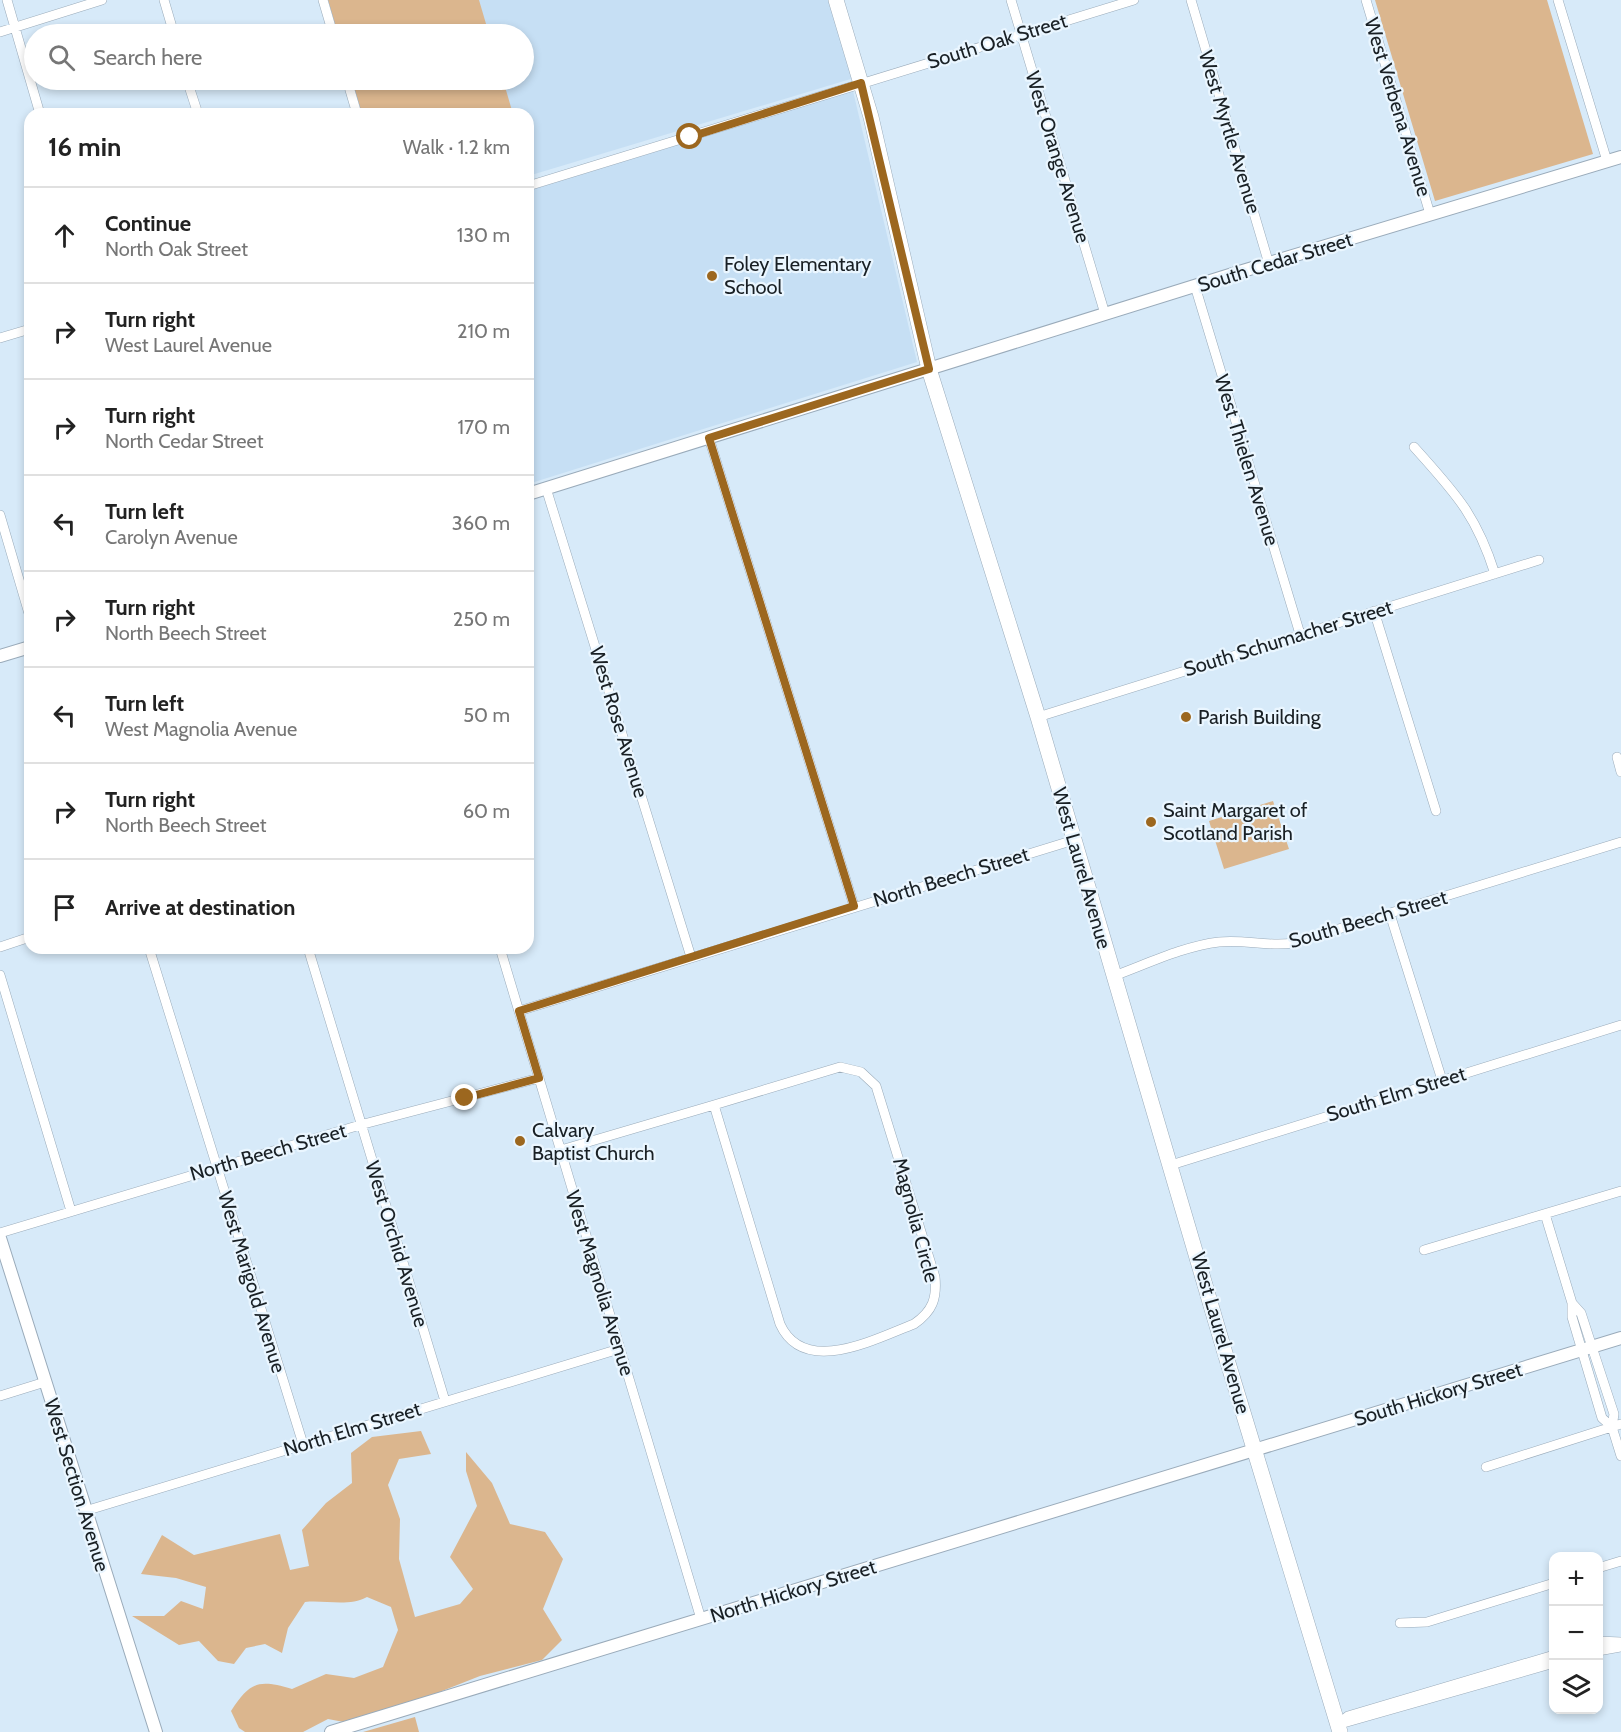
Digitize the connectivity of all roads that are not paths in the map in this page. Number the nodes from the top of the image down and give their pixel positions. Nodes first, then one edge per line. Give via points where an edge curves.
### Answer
1 (6, 0) edge
2 (102, 0) edge
3 (164, 0) edge
4 (323, 0) edge
5 (836, 0) edge
6 (1011, 0) edge
7 (1134, 0) edge
8 (1191, 0) edge
9 (1366, 0) edge
10 (1558, 0) edge
11 (24, 24) edge
12 (25, 24) edge
13 (171, 24) edge
14 (330, 24) edge
15 (15, 27) junction
16 (0, 32) edge
17 (1021, 34) junction
18 (24, 58) edge
19 (861, 83) junction
20 (33, 90) edge
21 (191, 90) edge
22 (350, 90) edge
23 (38, 108) edge
24 (196, 108) edge
25 (355, 108) edge
26 (1621, 157) edge
27 (1607, 161) junction
28 (534, 184) edge
29 (1430, 214) junction
30 (1269, 264) junction
31 (1195, 286) junction
32 (1106, 314) junction
33 (24, 331) edge
34 (0, 338) edge
35 (929, 369) junction
36 (709, 438) junction
37 (1414, 447) dead end
38 (546, 488) junction
39 (534, 492) edge
40 (0, 515) edge
41 (1539, 560) dead end
42 (1495, 574) junction
43 (24, 597) edge
44 (1374, 611) junction
45 (1300, 634) junction
46 (24, 649) edge
47 (0, 656) edge
48 (1038, 717) junction
49 (1617, 757) dead end
50 (1621, 772) edge
51 (1436, 812) dead end
52 (1074, 840) junction
53 (1621, 842) edge
54 (854, 906) junction
55 (1390, 914) junction
56 (24, 939) edge
57 (0, 946) edge
58 (151, 954) edge
59 (310, 954) edge
60 (502, 954) edge
61 (691, 957) junction
62 (0, 975) edge
63 (1114, 976) junction
64 (519, 1011) junction
65 (1621, 1025) edge
66 (539, 1078) junction
67 (1442, 1080) junction
68 (714, 1105) junction
69 (360, 1125) junction
70 (561, 1150) junction
71 (1171, 1165) junction
72 (216, 1167) junction
73 (1621, 1191) edge
74 (71, 1211) junction
75 (1545, 1214) junction
76 (0, 1233) edge
77 (0, 1238) edge
78 (1424, 1250) dead end
79 (1621, 1338) edge
80 (1587, 1348) junction
81 (619, 1349) junction
82 (45, 1382) junction
83 (0, 1396) edge
84 (445, 1401) junction
85 (1616, 1426) edge
86 (303, 1444) junction
87 (1255, 1449) junction
88 (1621, 1456) edge
89 (1486, 1467) dead end
90 (85, 1511) junction
91 (1621, 1561) edge
92 (1603, 1567) edge
93 (1549, 1584) edge
94 (701, 1619) junction
95 (1400, 1623) dead end
96 (1603, 1641) edge
97 (1621, 1642) edge
98 (1621, 1647) edge
99 (1603, 1650) edge
100 (1549, 1656) edge
101 (1549, 1664) edge
102 (1339, 1728) edge
103 (156, 1732) edge
104 (331, 1732) edge

1 - 15 street
2 - 12 street
3 - 13 street
4 - 14 street
5 - 19 main road, West Laurel Avenue
6 - 17 street, West Orange Avenue
7 - 17 street, South Oak Street
8 - 30 street, West Myrtle Avenue
9 - 29 street, West Verbena Avenue
10 - 27 street
11 - 15 street
15 - 16 street
15 - 18 street
17 - 19 street, South Oak Street
17 - 32 street, West Orange Avenue
19 - 28 street, South Oak Street
19 - 35 main road, West Laurel Avenue
20 - 23 street
21 - 24 street
22 - 25 street
26 - 27 street, South Cedar Street
27 - 29 street, South Cedar Street
29 - 30 street, South Cedar Street
30 - 31 street, South Cedar Street
31 - 32 street, South Cedar Street
31 - 45 street, West Thielen Avenue
32 - 35 street, South Cedar Street
33 - 34 street
35 - 36 street, South Cedar Street
35 - 48 main road, West Laurel Avenue
36 - 38 street, South Cedar Street
36 - 54 street
37 - 42 street via 1468,509
38 - 39 street, South Cedar Street
38 - 61 street, West Rose Avenue
40 - 43 street
41 - 42 street, South Schumacher Street
42 - 44 street, South Schumacher Street
44 - 45 street, South Schumacher Street
44 - 51 street
45 - 48 street, South Schumacher Street
46 - 47 street
48 - 52 main road, West Laurel Avenue
49 - 50 street
52 - 54 street, North Beech Street
52 - 63 main road, West Laurel Avenue
53 - 55 street, South Beech Street
54 - 61 street, North Beech Street
55 - 63 street, South Beech Street via 1282,945 1239,940 1217,942
55 - 67 street
56 - 57 street
58 - 72 street, West Marigold Avenue
59 - 69 street, West Orchid Avenue
60 - 64 street, West Magnolia Avenue
61 - 64 street, North Beech Street
62 - 74 street
63 - 71 main road, West Laurel Avenue
64 - 66 street, West Magnolia Avenue
65 - 67 street, South Elm Street
66 - 69 street, North Beech Street
66 - 70 street, West Magnolia Avenue
67 - 71 street, South Elm Street
68 - 68 street, Magnolia Circle via 828,1069 851,1068 870,1078 886,1113 935,1277 936,1297 925,1317 884,1336 831,1351 808,1351 790,1340 771,1297
68 - 70 street, Magnolia Circle
69 - 72 street, North Beech Street
69 - 84 street, West Orchid Avenue
70 - 81 street, West Magnolia Avenue
71 - 87 main road, West Laurel Avenue
72 - 74 street, North Beech Street
72 - 86 street, West Marigold Avenue
73 - 75 street
74 - 76 street, North Beech Street
75 - 78 street
75 - 80 street via 1572,1303 1581,1313
77 - 82 street, West Section Avenue
79 - 80 street, South Hickory Street
80 - 85 street
80 - 87 street, South Hickory Street
81 - 84 street, North Elm Street
81 - 94 street, West Magnolia Avenue
82 - 83 street
82 - 90 street, West Section Avenue
84 - 86 street, North Elm Street
85 - 88 street
85 - 89 street
86 - 90 street, North Elm Street
87 - 94 street, North Hickory Street
87 - 102 main road, West Laurel Avenue
90 - 103 street, West Section Avenue
91 - 92 street
93 - 95 street via 1427,1622
94 - 104 street, North Hickory Street
96 - 97 street
98 - 99 street
100 - 102 street via 1348,1716
101 - 102 street

